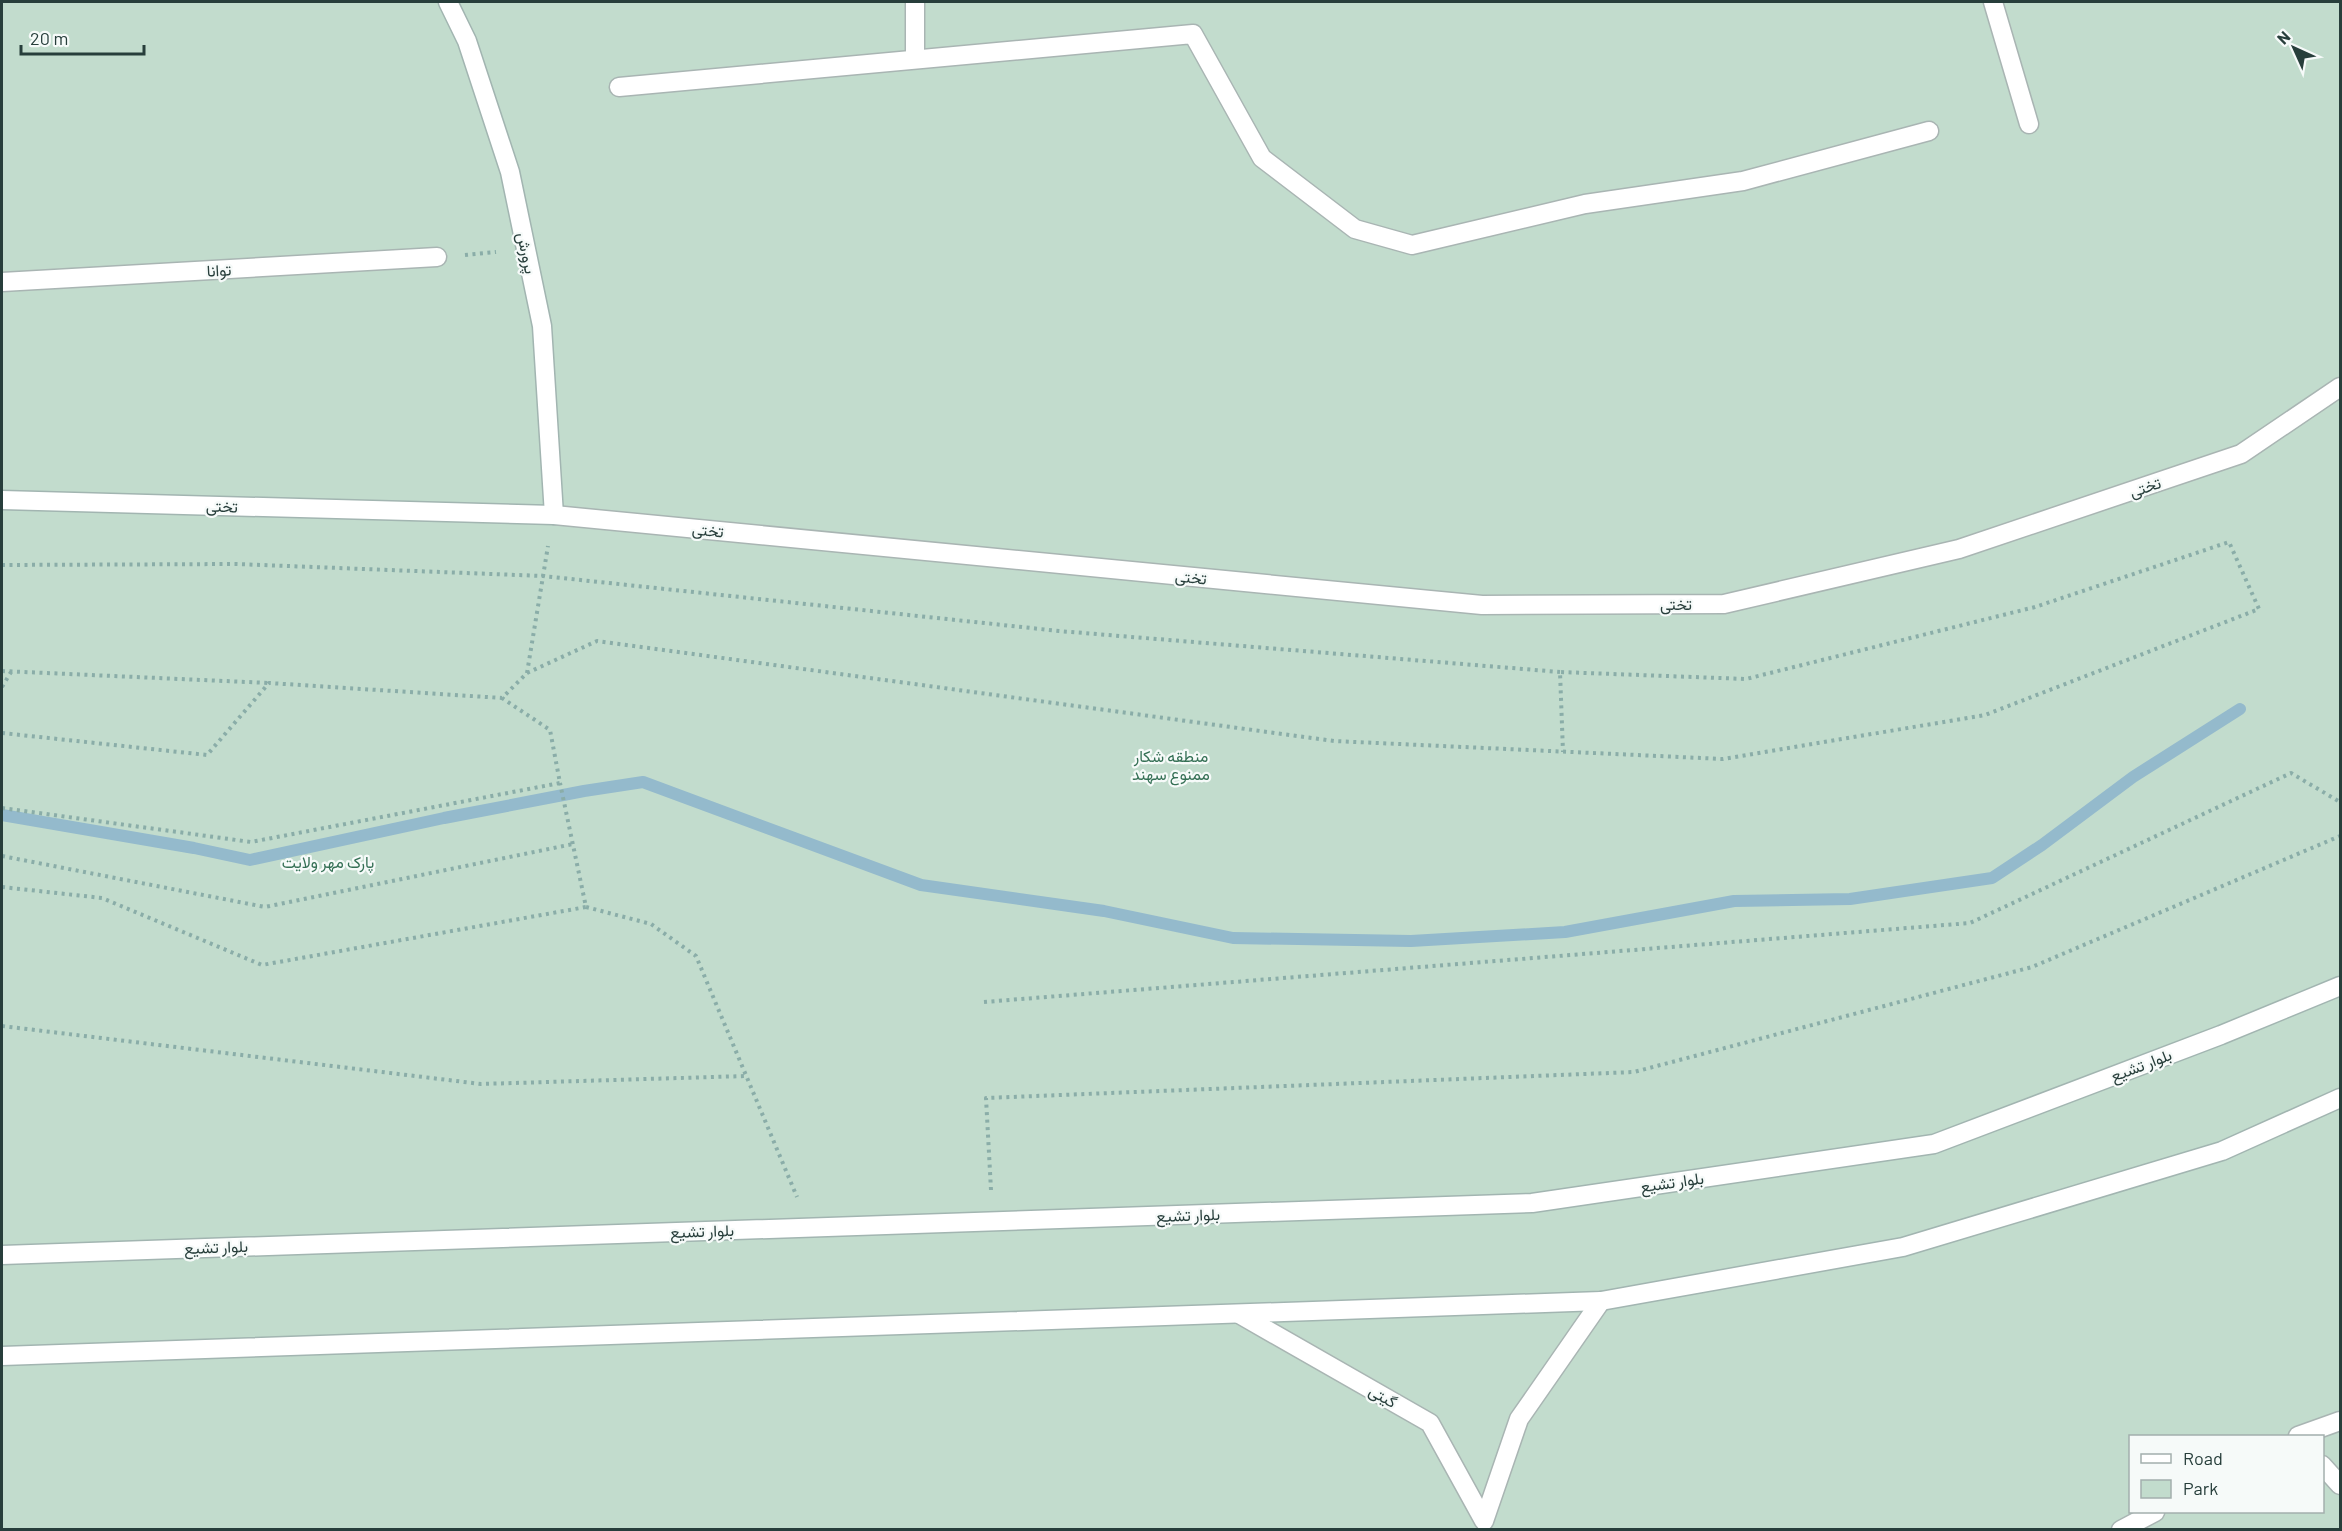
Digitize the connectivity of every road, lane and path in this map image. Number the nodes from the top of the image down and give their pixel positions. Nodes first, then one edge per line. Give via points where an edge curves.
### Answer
1 (448, 2) edge
2 (915, 2) edge
3 (1993, 2) edge
4 (915, 59) junction
5 (619, 87) dead end
6 (2029, 124) dead end
7 (1929, 131) dead end
8 (526, 249) junction
9 (437, 257) joint
10 (2, 282) edge
11 (2340, 387) edge
12 (2, 500) edge
13 (554, 515) junction
14 (2, 565) edge
15 (543, 576) junction
16 (2, 671) edge
17 (11, 672) junction
18 (1560, 672) junction
19 (526, 673) junction
20 (269, 683) junction
21 (2, 687) edge
22 (502, 698) junction
23 (2, 733) edge
24 (1563, 752) junction
25 (560, 783) junction
26 (2340, 802) edge
27 (2, 808) edge
28 (2340, 836) edge
29 (573, 844) junction
30 (2, 856) edge
31 (2, 887) edge
32 (586, 907) junction
33 (2340, 986) edge
34 (984, 1002) dead end
35 (2, 1026) edge
36 (746, 1076) junction
37 (2340, 1098) edge
38 (993, 1221) junction
39 (810, 1228) junction
40 (2, 1255) edge
41 (1600, 1301) junction
42 (1239, 1314) junction
43 (2, 1356) edge
44 (2340, 1421) edge
45 (2303, 1435) edge
46 (2324, 1468) edge
47 (2340, 1485) edge
48 (2153, 1513) edge
49 (1484, 1525) edge
50 (2121, 1530) edge

1 - 8 main road, پرورش via 467,41 510,172
2 - 4 main road
3 - 6 main road
4 - 5 main road
4 - 7 main road via 1193,34 1262,158 1355,229 1413,245 1585,204 1743,181
8 - 9 path
8 - 13 main road, پرورش via 542,326
9 - 10 main road, توانا
11 - 13 main road, تختی via 2241,454 1959,549 1724,604 1482,605
12 - 13 main road, تختی
13 - 15 path
14 - 15 path via 236,564
15 - 18 path via 1059,631
15 - 19 path
16 - 17 path
17 - 20 path
17 - 21 path
18 - 24 path
18 - 24 path via 1746,679 2035,607 2229,542 2259,609 1985,715 1723,759
19 - 22 path
19 - 24 path via 597,641 1334,741
20 - 22 path
20 - 23 path via 207,755
22 - 25 path via 550,730
25 - 27 path via 251,842
25 - 29 path
26 - 34 path via 2291,773 1970,923
28 - 38 path via 2032,967 1634,1072 986,1098
29 - 30 path via 265,907
29 - 32 path
31 - 32 path via 102,898 262,965
32 - 36 path via 651,924 696,956
33 - 38 main road, بلوار تشیع via 1934,1144 1532,1203
35 - 36 path via 481,1084
36 - 39 path
37 - 41 main road via 2222,1151 1903,1248
38 - 39 main road, بلوار تشیع
39 - 40 main road, بلوار تشیع
41 - 42 main road
41 - 49 main road, گیتی via 1519,1419
42 - 43 main road
42 - 49 main road, گیتی via 1430,1424
44 - 45 main road
46 - 47 main road
48 - 50 main road

